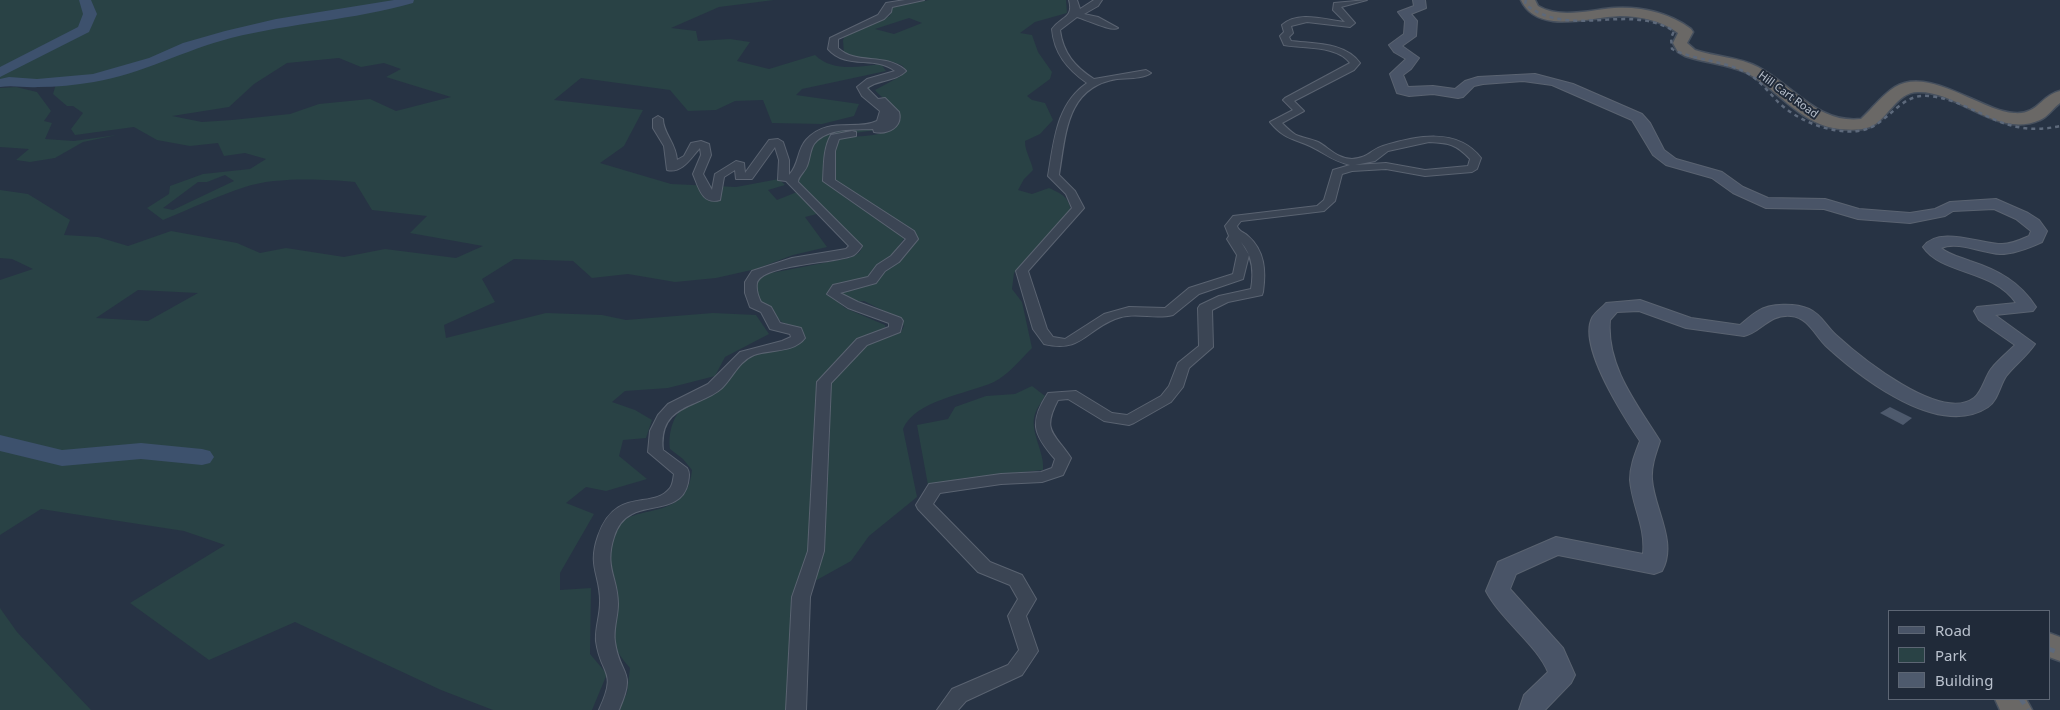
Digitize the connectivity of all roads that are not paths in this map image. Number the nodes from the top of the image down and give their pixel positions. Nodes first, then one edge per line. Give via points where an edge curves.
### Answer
1 (920, 0) edge
2 (1073, 0) edge
3 (1098, 0) edge
4 (1363, 0) edge
5 (1419, 0) edge
6 (1528, 0) edge
7 (1074, 14) junction
8 (1114, 28) dead end
9 (1146, 73) dead end
10 (888, 79) junction
11 (1094, 82) junction
12 (2060, 96) edge
13 (658, 119) dead end
14 (792, 178) junction
15 (1235, 237) junction
16 (609, 710) edge
17 (796, 710) edge
18 (947, 710) edge
19 (1532, 710) edge

1 - 10 street via 889,5 881,17 834,38 833,49 844,58 881,60 897,66 901,71
2 - 7 street
3 - 7 street
4 - 15 street via 1337,5 1337,10 1351,23 1347,25 1300,20 1286,25 1289,30 1284,36 1287,42 1346,54 1355,63 1288,100 1299,111 1275,122 1292,137 1350,162 1371,159 1384,149 1429,139 1447,140 1470,150 1476,158 1472,169 1425,173 1386,166 1336,172 1329,201 1320,209 1237,218 1231,226
5 - 19 main road via 1420,8 1404,12 1411,20 1410,36 1395,45 1413,58 1396,74 1402,90 1458,94 1468,83 1478,81 1524,76 1549,79 1637,117 1658,152 1671,162 1717,175 1738,190 1766,203 1825,204 1858,214 1910,218 1967,204 1996,204 2022,216 2039,231 2036,239 2001,249 1947,241 1930,248 1944,258 1998,278 2022,298 2026,307 1983,311 1985,316 2026,344 1998,373 1983,402 1971,408 1953,410 1905,396 1847,355 1826,336 1819,324 1803,313 1790,310 1765,314 1744,331 1735,331 1671,318 1639,305 1613,307 1604,313 1599,324 1601,352 1631,414 1650,441 1639,477 1656,538 1654,565 1556,546 1506,568 1498,591 1554,655 1562,675 1533,703
6 - 12 highway, Hill Cart Road via 1529,6 1536,11 1555,16 1622,12 1663,19 1686,32 1680,43 1684,50 1753,70 1812,114 1840,124 1866,123 1900,90 1907,88 1943,92 1996,114 2019,118 2034,117
7 - 8 street
7 - 11 street via 1056,29 1056,40 1068,63
9 - 11 street
10 - 14 street via 862,86 868,98 885,110 882,123 818,133 805,152 803,166
10 - 17 street via 872,86 872,94 888,104 895,114 887,130 835,137 830,151 829,181 910,234 912,239 872,280 837,288 833,294 896,321 895,329 862,342 824,382 816,552 801,597
11 - 15 street via 1080,92 1066,112 1053,176 1071,193 1078,208 1022,271 1040,329 1049,341 1067,343 1109,317 1134,310 1168,312 1194,291 1239,276 1243,255 1232,239
13 - 14 street via 658,128 668,137 671,168 688,158 695,145 705,146 706,155 698,174 710,198 716,198 719,176 736,164 740,165 740,177 748,177 773,142 778,142 784,160 782,178
14 - 16 street via 792,183 856,246 850,252 792,262 756,274 751,282 755,304 766,310 775,326 796,331 798,338 789,344 751,352 737,359 717,384 680,402 661,422 654,440 656,452 682,472 682,483 676,494 665,500 630,508 617,516 600,558 610,600 605,640 618,672 619,691
15 - 18 street via 1238,234 1247,240 1256,252 1260,274 1257,292 1205,308 1206,348 1183,366 1176,387 1166,399 1129,420 1109,418 1070,394 1053,396 1042,416 1043,436 1062,458 1058,471 1042,478 1001,479 935,488 924,505 984,567 1016,580 1027,599 1017,616 1029,651 1015,670 959,695

